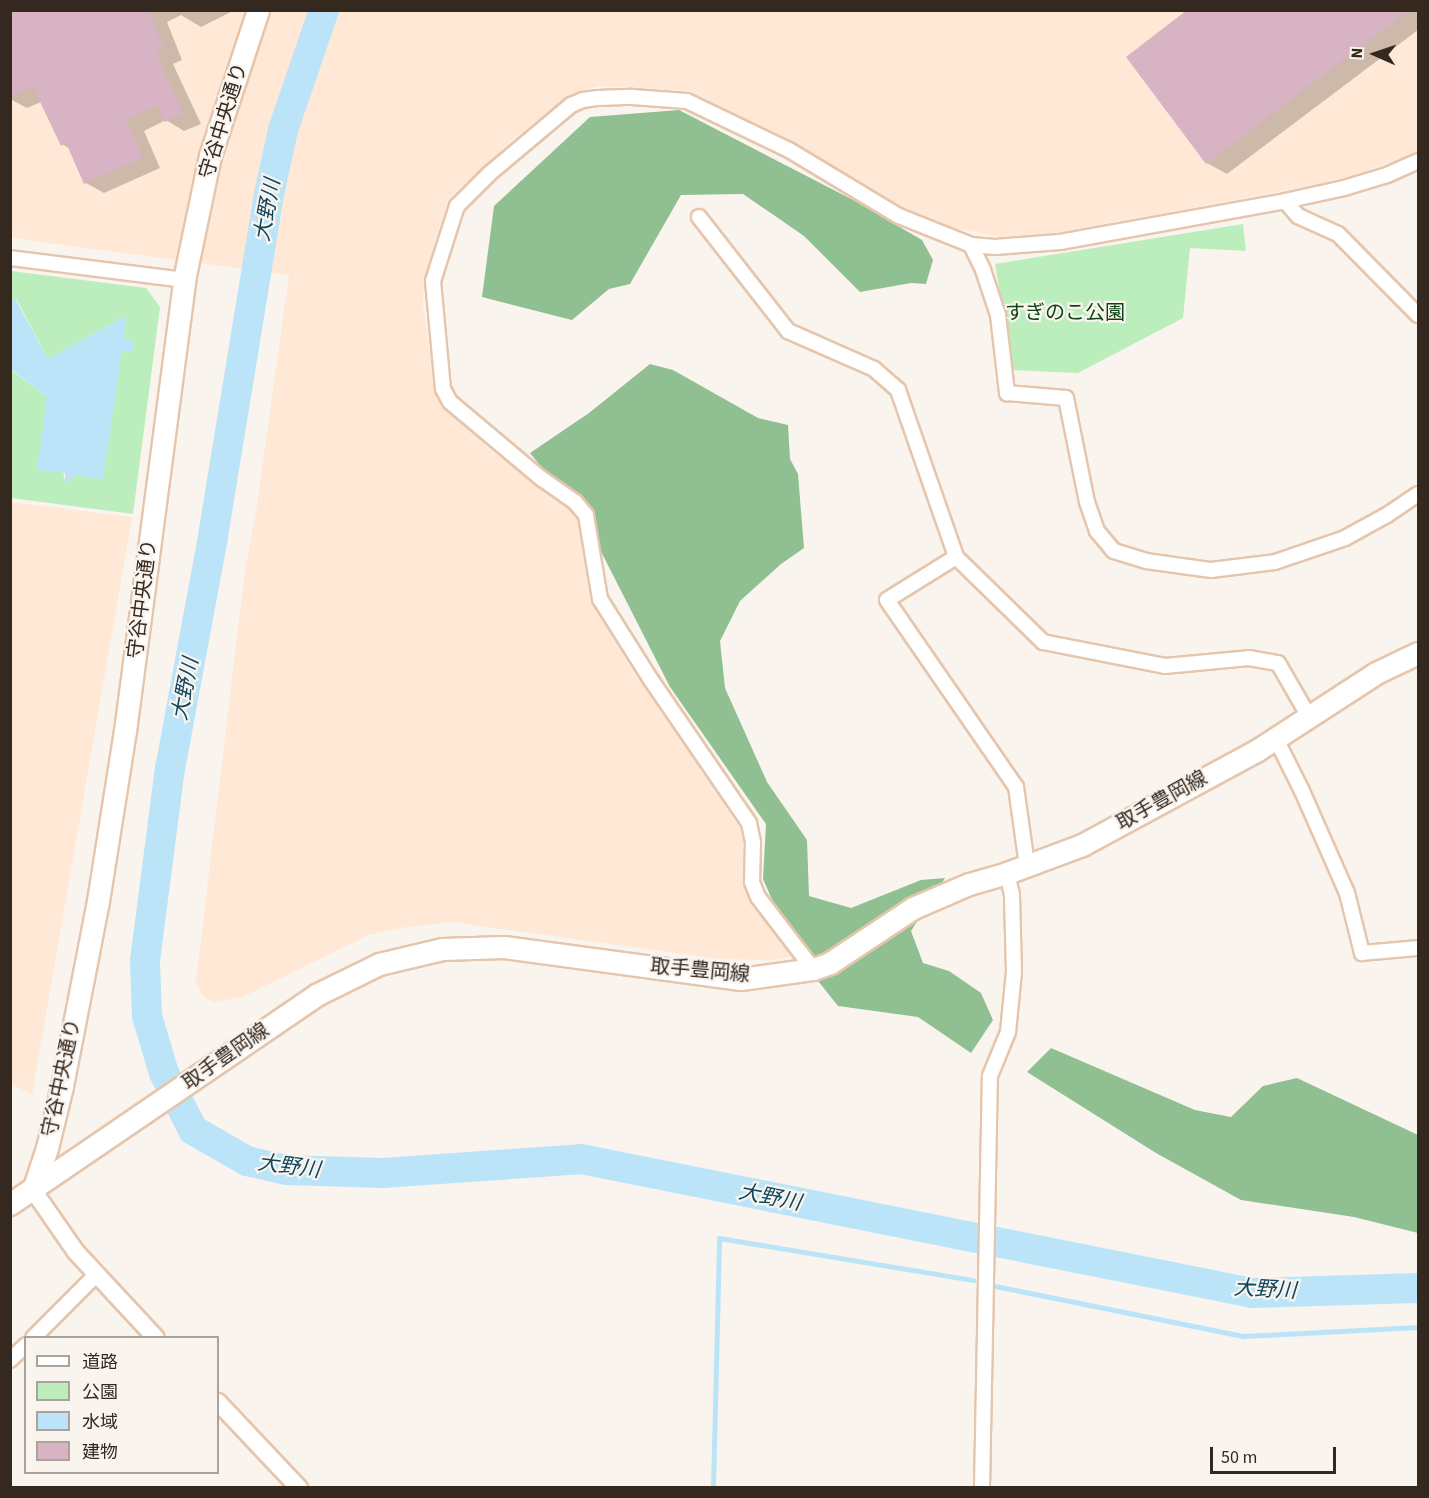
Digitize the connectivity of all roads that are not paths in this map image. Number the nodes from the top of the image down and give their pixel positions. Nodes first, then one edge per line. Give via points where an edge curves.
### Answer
1 (258, 10) edge
2 (1419, 160) edge
3 (1285, 201) junction
4 (699, 217) dead end
5 (971, 245) junction
6 (10, 258) edge
7 (184, 280) junction
8 (1419, 315) edge
9 (1419, 494) edge
10 (956, 557) junction
11 (1419, 653) edge
12 (1308, 715) junction
13 (1275, 737) junction
14 (1027, 865) junction
15 (1007, 873) junction
16 (1419, 948) edge
17 (813, 969) junction
18 (33, 1190) junction
19 (10, 1204) edge
20 (96, 1275) junction
21 (35, 1336) edge
22 (154, 1336) edge
23 (24, 1347) edge
24 (10, 1360) edge
25 (219, 1403) edge
26 (298, 1488) edge
27 (981, 1488) edge

1 - 7 main road, 守谷中央通り via 210,156
2 - 3 street via 1387,175
3 - 5 street via 1060,242
3 - 8 street via 1298,216 1338,234
4 - 10 street via 788,331 874,369 898,390
5 - 9 street via 998,315 1007,393 1066,398 1087,502 1097,531 1114,550 1146,561 1211,570 1275,562 1345,538
5 - 17 street via 899,216 789,150 687,101 598,98 571,105 457,206 433,281 443,389 450,402 586,515 600,599 749,823 753,842 752,882 758,897
6 - 7 street
7 - 18 main road, 守谷中央通り via 125,731 98,901 62,1086
10 - 12 street via 1043,642 1165,666 1249,658 1278,663
10 - 14 street via 887,600 1016,787
11 - 12 main road, 取手豊岡線 via 1376,673
12 - 13 main road, 取手豊岡線
13 - 14 main road, 取手豊岡線 via 1082,845
13 - 16 street via 1347,892 1362,952
14 - 15 main road, 取手豊岡線
15 - 17 main road, 取手豊岡線 via 913,908 830,963
15 - 27 street via 1012,895 1014,972 1008,1032 990,1076
17 - 18 main road, 取手豊岡線 via 741,979 504,947 441,949 379,964 316,995
18 - 19 main road, 取手豊岡線
18 - 20 street via 58,1229
20 - 21 street
20 - 22 street
23 - 24 street
25 - 26 street

